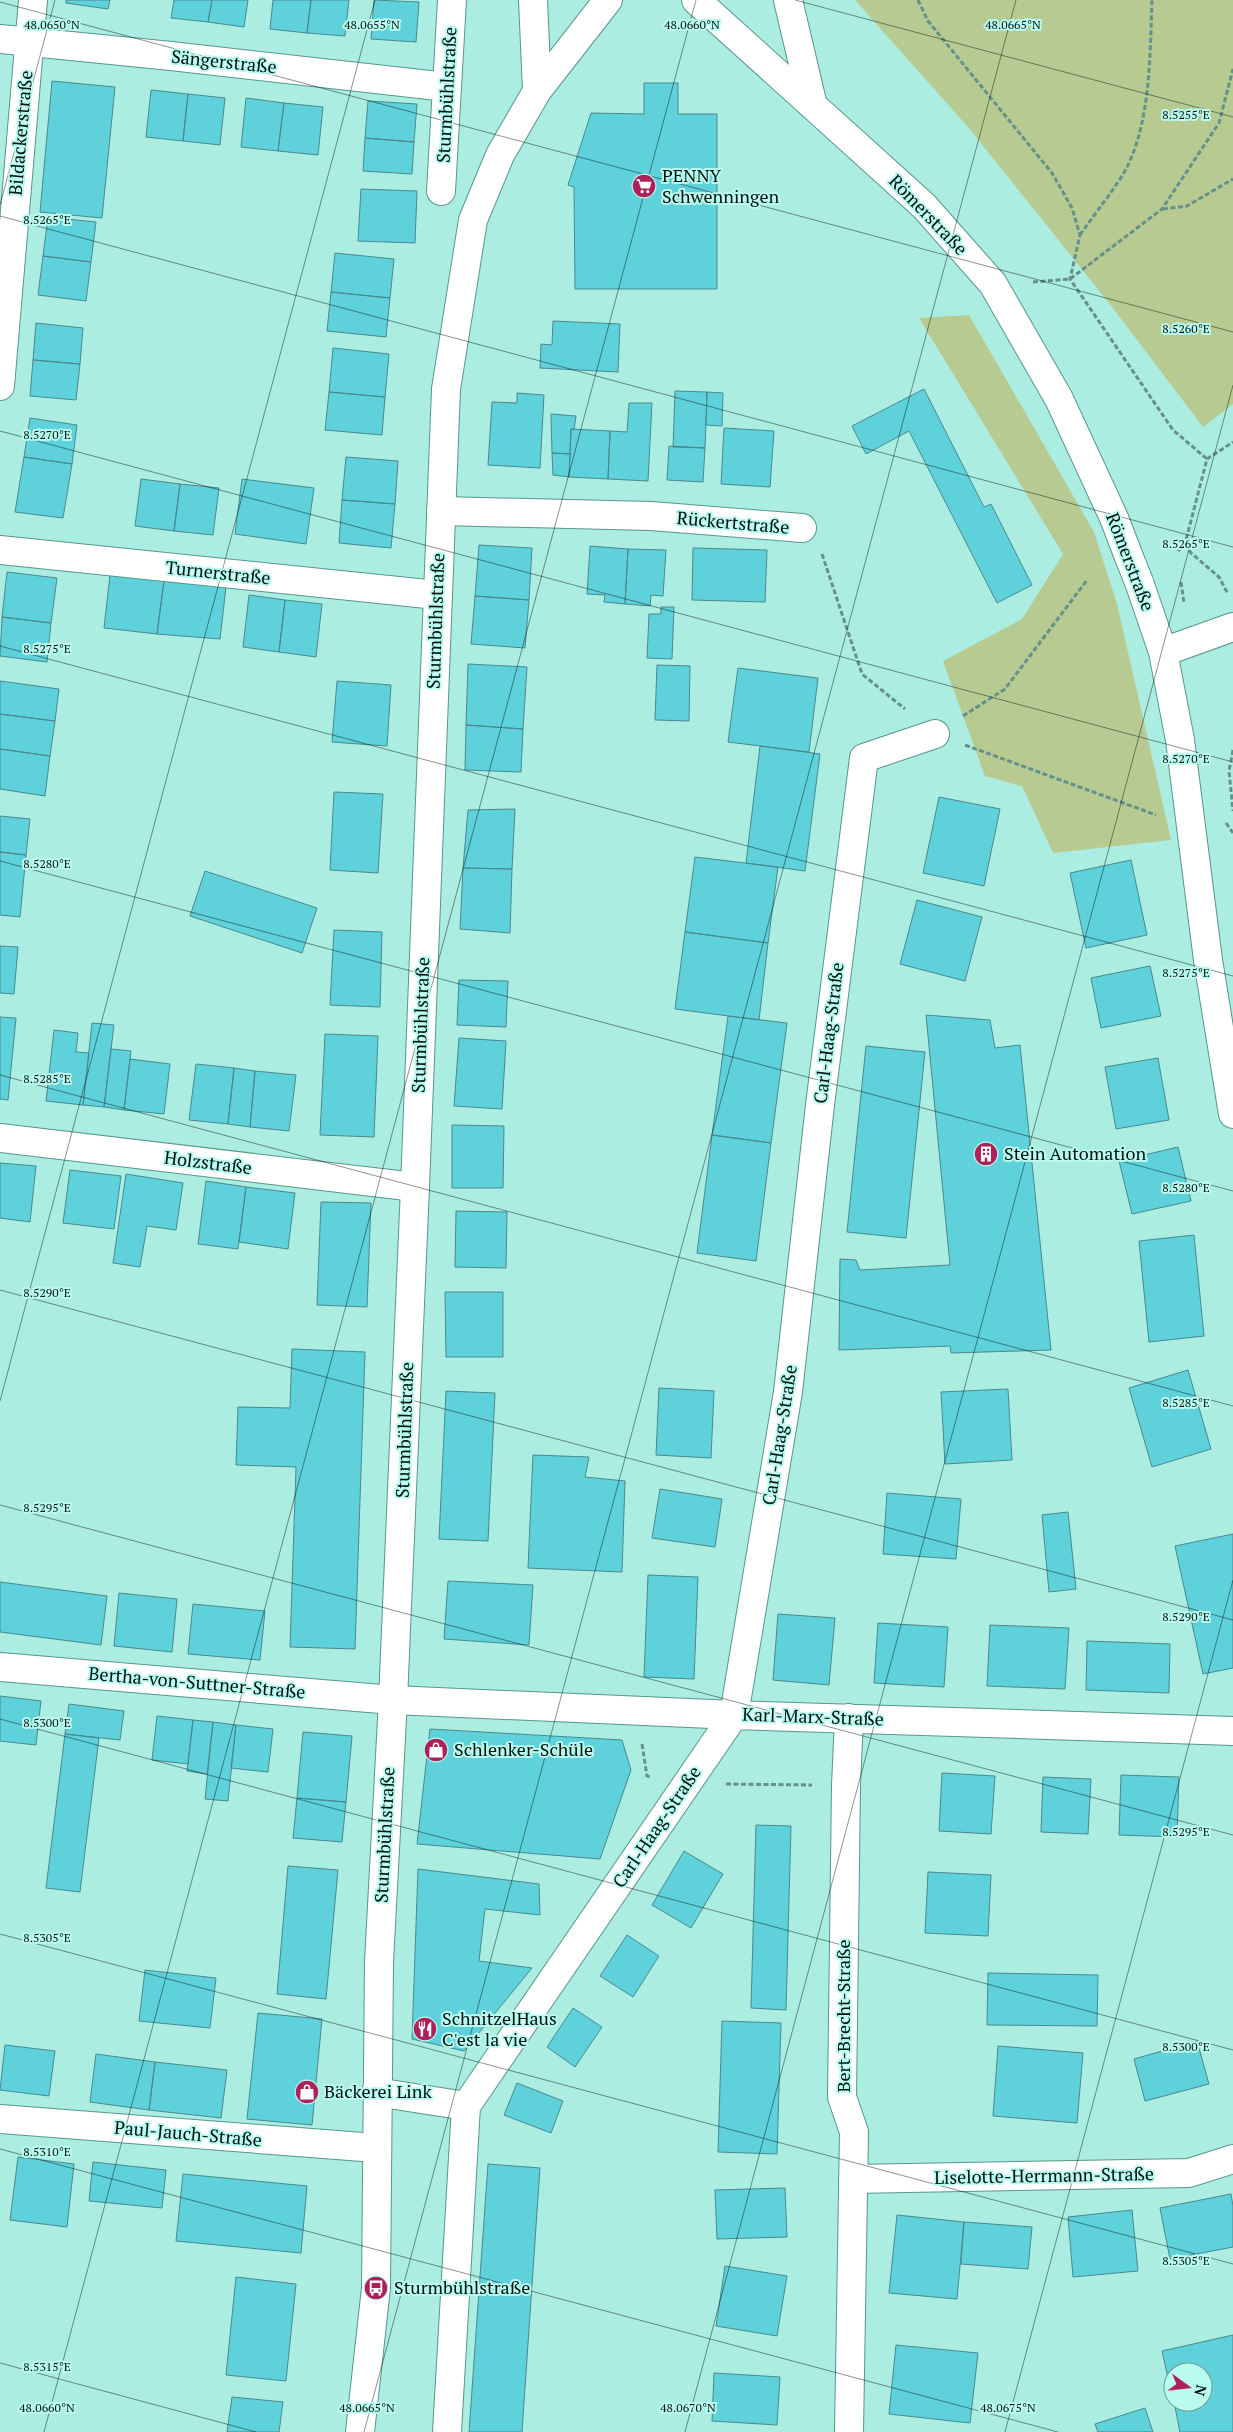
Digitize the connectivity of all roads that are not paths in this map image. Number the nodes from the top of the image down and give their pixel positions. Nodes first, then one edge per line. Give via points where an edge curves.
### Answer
1 (33, 0) edge
2 (452, 0) edge
3 (533, 0) edge
4 (608, 0) edge
5 (696, 0) edge
6 (788, 0) edge
7 (0, 39) edge
8 (29, 42) junction
9 (447, 87) junction
10 (537, 91) junction
11 (813, 106) junction
12 (441, 191) dead end
13 (0, 386) edge
14 (441, 511) junction
15 (802, 528) road end
16 (0, 550) edge
17 (437, 595) junction
18 (1232, 615) edge
19 (1163, 652) junction
20 (935, 734) road end
21 (1233, 1114) edge
22 (0, 1138) edge
23 (416, 1186) junction
24 (0, 1667) edge
25 (393, 1700) junction
26 (734, 1715) junction
27 (850, 1718) junction
28 (1233, 1731) edge
29 (376, 2092) junction
30 (466, 2106) junction
31 (0, 2120) edge
32 (376, 2148) junction
33 (1233, 2159) edge
34 (853, 2179) junction
35 (360, 2432) edge
36 (447, 2432) edge
37 (849, 2432) edge

1 - 8 street, Bildackerstraße
2 - 9 street, Sturmbühlstraße
3 - 10 street
4 - 10 street, Sturmbühlstraße
5 - 11 street, Römerstraße
6 - 11 street
7 - 8 street, Sängerstraße
8 - 9 street, Sängerstraße
8 - 13 street, Bildackerstraße
9 - 12 street, Sturmbühlstraße
10 - 14 street, Sturmbühlstraße via 500,155 473,220 446,389
11 - 19 street, Römerstraße, bridge via 924,206 994,284 1059,399 1114,518
14 - 15 street, Rückertstraße via 651,516
14 - 17 street, Sturmbühlstraße
16 - 17 street, Turnerstraße
17 - 23 street, Sturmbühlstraße
18 - 19 street
19 - 21 street, Römerstraße via 1180,740 1208,960
20 - 26 street, Carl-Haag-Straße via 864,758 788,1392
22 - 23 street, Holzstraße
23 - 25 street, Sturmbühlstraße
24 - 25 street, Bertha-von-Suttner-Straße
25 - 26 street, Karl-Marx-Straße
25 - 29 street, Sturmbühlstraße via 379,1952
26 - 27 street, Karl-Marx-Straße
26 - 30 street, Carl-Haag-Straße
27 - 28 street, Karl-Marx-Straße
27 - 34 street, Bert-Brecht-Straße via 846,1786 842,2097 854,2132
29 - 30 street
29 - 32 street, Sturmbühlstraße
30 - 36 street
31 - 32 street, Paul-Jauch-Straße
32 - 35 street, Sturmbühlstraße via 376,2288
33 - 34 street, Liselotte-Herrmann-Straße via 1189,2173
34 - 37 street, Bert-Brecht-Straße

